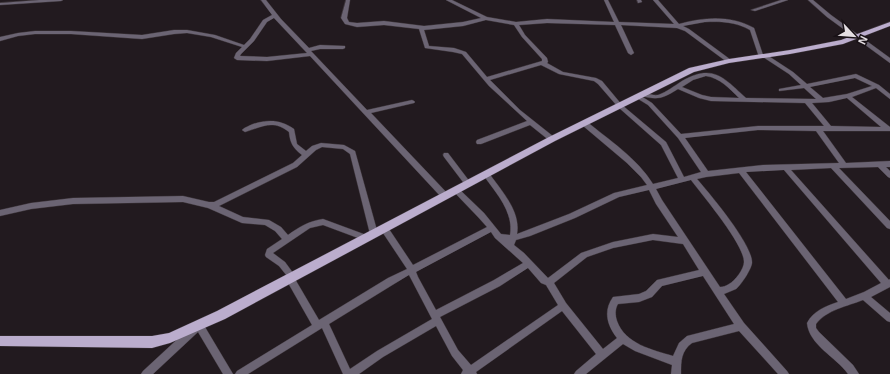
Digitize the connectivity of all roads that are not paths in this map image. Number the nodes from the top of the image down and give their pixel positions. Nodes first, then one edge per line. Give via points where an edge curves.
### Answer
1 (61, 0) edge
2 (262, 0) edge
3 (348, 0) edge
4 (448, 0) edge
5 (606, 0) edge
6 (655, 0) edge
7 (786, 0) edge
8 (810, 0) edge
9 (0, 4) edge
10 (753, 10) dead end
11 (275, 15) junction
12 (486, 18) junction
13 (516, 24) junction
14 (618, 24) junction
15 (890, 24) edge
16 (678, 26) junction
17 (421, 28) junction
18 (858, 36) junction
19 (0, 39) edge
20 (246, 47) junction
21 (344, 47) dead end
22 (310, 52) junction
23 (631, 53) dead end
24 (763, 56) junction
25 (730, 61) junction
26 (890, 61) edge
27 (542, 62) junction
28 (486, 79) junction
29 (677, 86) junction
30 (807, 86) junction
31 (877, 86) junction
32 (781, 90) dead end
33 (639, 95) junction
34 (848, 96) junction
35 (890, 97) edge
36 (744, 100) junction
37 (821, 100) junction
38 (807, 101) junction
39 (412, 102) dead end
40 (619, 105) junction
41 (367, 112) junction
42 (531, 122) junction
43 (584, 123) junction
44 (818, 129) junction
45 (830, 129) junction
46 (245, 130) dead end
47 (889, 130) edge
48 (680, 136) junction
49 (552, 139) junction
50 (479, 142) dead end
51 (306, 154) junction
52 (446, 155) dead end
53 (879, 164) junction
54 (890, 164) edge
55 (833, 166) junction
56 (845, 166) junction
57 (786, 168) junction
58 (740, 170) junction
59 (486, 174) junction
60 (706, 174) junction
61 (890, 175) edge
62 (693, 178) junction
63 (682, 180) junction
64 (468, 184) junction
65 (652, 187) junction
66 (456, 190) junction
67 (444, 196) junction
68 (209, 205) junction
69 (0, 213) edge
70 (890, 226) edge
71 (384, 228) junction
72 (492, 228) junction
73 (370, 236) junction
74 (286, 239) junction
75 (684, 241) junction
76 (512, 242) junction
77 (529, 263) junction
78 (412, 270) junction
79 (705, 272) junction
80 (291, 277) junction
81 (549, 282) junction
82 (889, 284) edge
83 (718, 292) junction
84 (864, 296) junction
85 (843, 302) junction
86 (562, 306) junction
87 (436, 318) junction
88 (890, 318) edge
89 (321, 324) junction
90 (199, 325) junction
91 (741, 326) junction
92 (622, 339) junction
93 (0, 341) edge
94 (602, 355) junction
95 (677, 362) junction
96 (470, 373) edge
97 (146, 374) edge
98 (228, 374) edge
99 (240, 374) edge
100 (350, 374) edge
101 (579, 374) edge
102 (676, 374) edge
103 (784, 374) edge
104 (854, 374) edge

1 - 9 street
2 - 11 street
3 - 17 street via 344,18 347,23
4 - 12 street
5 - 14 street
6 - 16 street
7 - 10 street
8 - 18 street
11 - 20 street via 265,21
11 - 22 street
12 - 13 street
12 - 17 street via 463,24
13 - 14 street via 547,21
13 - 27 street via 518,30 545,60
14 - 16 street
14 - 23 street
15 - 18 main road
16 - 24 street via 711,21 740,22 752,29
16 - 25 street
17 - 28 street via 427,47 460,51
18 - 24 main road via 843,42
18 - 26 street
19 - 20 street via 40,31 141,37 183,31 209,35
20 - 22 street via 237,58 267,59
21 - 22 street via 320,47
22 - 41 street
24 - 25 main road
24 - 30 street
25 - 33 main road via 692,70
27 - 28 street
27 - 40 street via 561,73 596,80 609,91
28 - 42 street
29 - 33 street via 655,98
29 - 36 street via 701,97
29 - 36 street via 704,74 713,74
30 - 31 street via 856,76
30 - 32 street
30 - 37 street
31 - 34 street
31 - 35 street
33 - 40 main road
33 - 48 street
34 - 37 street
34 - 47 street
36 - 38 street
37 - 38 street
38 - 45 street
39 - 41 street
40 - 43 main road
40 - 63 street via 660,139
41 - 67 street
42 - 49 street
42 - 50 street
43 - 49 main road
43 - 65 street via 629,161
44 - 45 street
44 - 48 street via 758,128
44 - 56 street
45 - 47 street
46 - 51 street via 269,122 282,124 292,130 293,144
48 - 60 street
49 - 59 main road
51 - 68 street via 295,165 280,173 215,205
51 - 73 street via 320,146 344,147 353,152
52 - 64 street
53 - 54 street
53 - 56 street
53 - 61 street
55 - 56 street
55 - 57 street
55 - 70 street
57 - 58 street
57 - 82 street
58 - 60 street
58 - 85 street
59 - 64 main road
59 - 76 street via 512,216 515,231
60 - 62 street
62 - 63 street
62 - 83 street via 747,253 748,263 742,275 733,286
63 - 65 street
64 - 66 main road
65 - 75 street
65 - 76 street via 617,195
66 - 67 main road
66 - 72 street
67 - 71 main road
68 - 69 street via 183,199 73,202 31,206
68 - 74 street via 242,220 266,222 278,229
71 - 73 main road
71 - 78 street
72 - 76 street via 501,237
72 - 78 street
73 - 74 street via 323,222 306,226
73 - 80 main road
74 - 80 street via 270,251 269,255 287,269
75 - 79 street
75 - 81 street via 654,237 613,245 584,255
76 - 77 street
77 - 81 street
77 - 87 street
78 - 87 street
78 - 89 street
79 - 83 street
79 - 92 street via 660,283 649,294 639,298 616,300 612,304 611,316 613,326
80 - 89 street
80 - 90 main road
81 - 86 street
82 - 84 street
83 - 91 street
84 - 85 street
84 - 88 street
85 - 104 street via 814,318 810,325 821,341
86 - 94 street
86 - 96 street
87 - 96 street via 455,353
87 - 100 street
89 - 99 street
89 - 100 street
90 - 93 main road via 170,338 152,342
90 - 97 street
90 - 98 street
91 - 95 street via 690,339 677,353
91 - 103 street
92 - 94 street
92 - 95 street via 642,350
94 - 101 street
95 - 102 street

